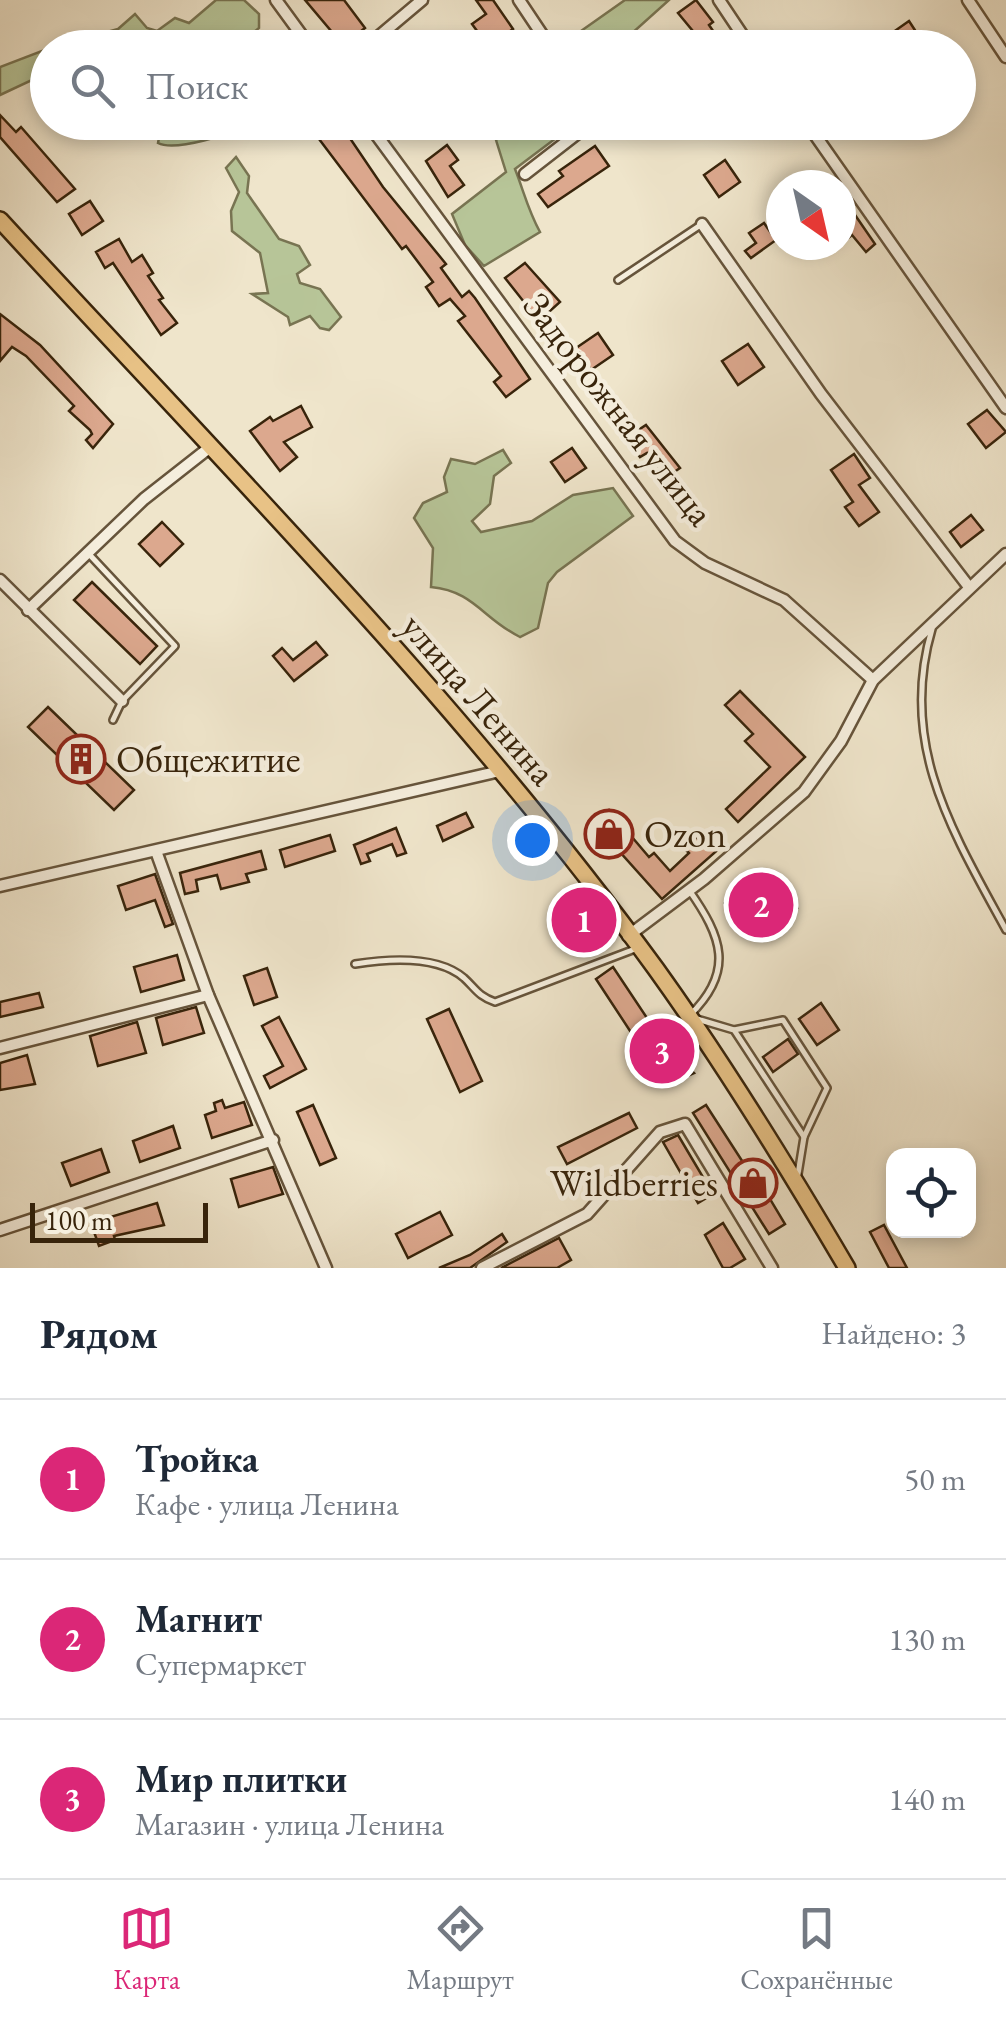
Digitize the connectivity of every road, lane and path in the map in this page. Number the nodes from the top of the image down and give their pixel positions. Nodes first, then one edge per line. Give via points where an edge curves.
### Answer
1 (276, 0) edge
2 (422, 0) edge
3 (519, 0) edge
4 (719, 0) edge
5 (968, 0) edge
6 (298, 30) edge
7 (386, 30) edge
8 (539, 30) edge
9 (739, 30) edge
10 (1006, 57) edge
11 (379, 140) edge
12 (569, 140) edge
13 (819, 140) edge
14 (525, 174) dead end
15 (0, 220) edge
16 (702, 224) joint
17 (618, 280) dead end
18 (1006, 408) edge
19 (209, 448) junction
20 (88, 553) junction
21 (1006, 554) edge
22 (0, 580) edge
23 (969, 587) junction
24 (28, 610) junction
25 (934, 621) junction
26 (873, 680) junction
27 (122, 701) junction
28 (114, 720) dead end
29 (500, 771) junction
30 (156, 851) junction
31 (0, 886) edge
32 (689, 890) junction
33 (1006, 930) edge
34 (633, 942) junction
35 (355, 964) dead end
36 (208, 995) junction
37 (688, 1016) junction
38 (734, 1030) junction
39 (0, 1048) edge
40 (804, 1137) junction
41 (273, 1140) junction
42 (796, 1182) junction
43 (0, 1230) edge
44 (326, 1268) edge
45 (482, 1268) edge
46 (772, 1268) edge
47 (847, 1268) edge

1 - 6 street
2 - 7 street
3 - 8 street
4 - 9 street
5 - 10 street
11 - 26 street, Задорожная улица via 676,541 705,563 784,600
12 - 14 street
13 - 18 street
15 - 19 main road, улица Ленина
16 - 17 lane
16 - 23 street via 820,394
19 - 20 street
19 - 29 main road, улица Ленина
20 - 24 street
20 - 27 lane via 175,646
21 - 23 street
22 - 24 street
23 - 25 street
24 - 27 street
25 - 26 street
25 - 33 lane via 918,684 932,776 956,838
26 - 32 street via 804,792
27 - 28 lane
29 - 30 street
29 - 34 main road, улица Ленина
30 - 31 street
30 - 36 street
32 - 34 street
32 - 37 lane via 714,930 719,956 711,994
34 - 35 lane via 494,1002 478,996 462,976 434,967 400,958
34 - 37 main road, улица Ленина
36 - 39 street
36 - 41 street
37 - 38 lane
37 - 42 main road, улица Ленина
38 - 40 lane
38 - 40 lane via 783,1020 827,1088
40 - 42 lane
41 - 43 street
41 - 44 street
42 - 47 main road, улица Ленина
45 - 46 street via 587,1214 660,1132 685,1124

